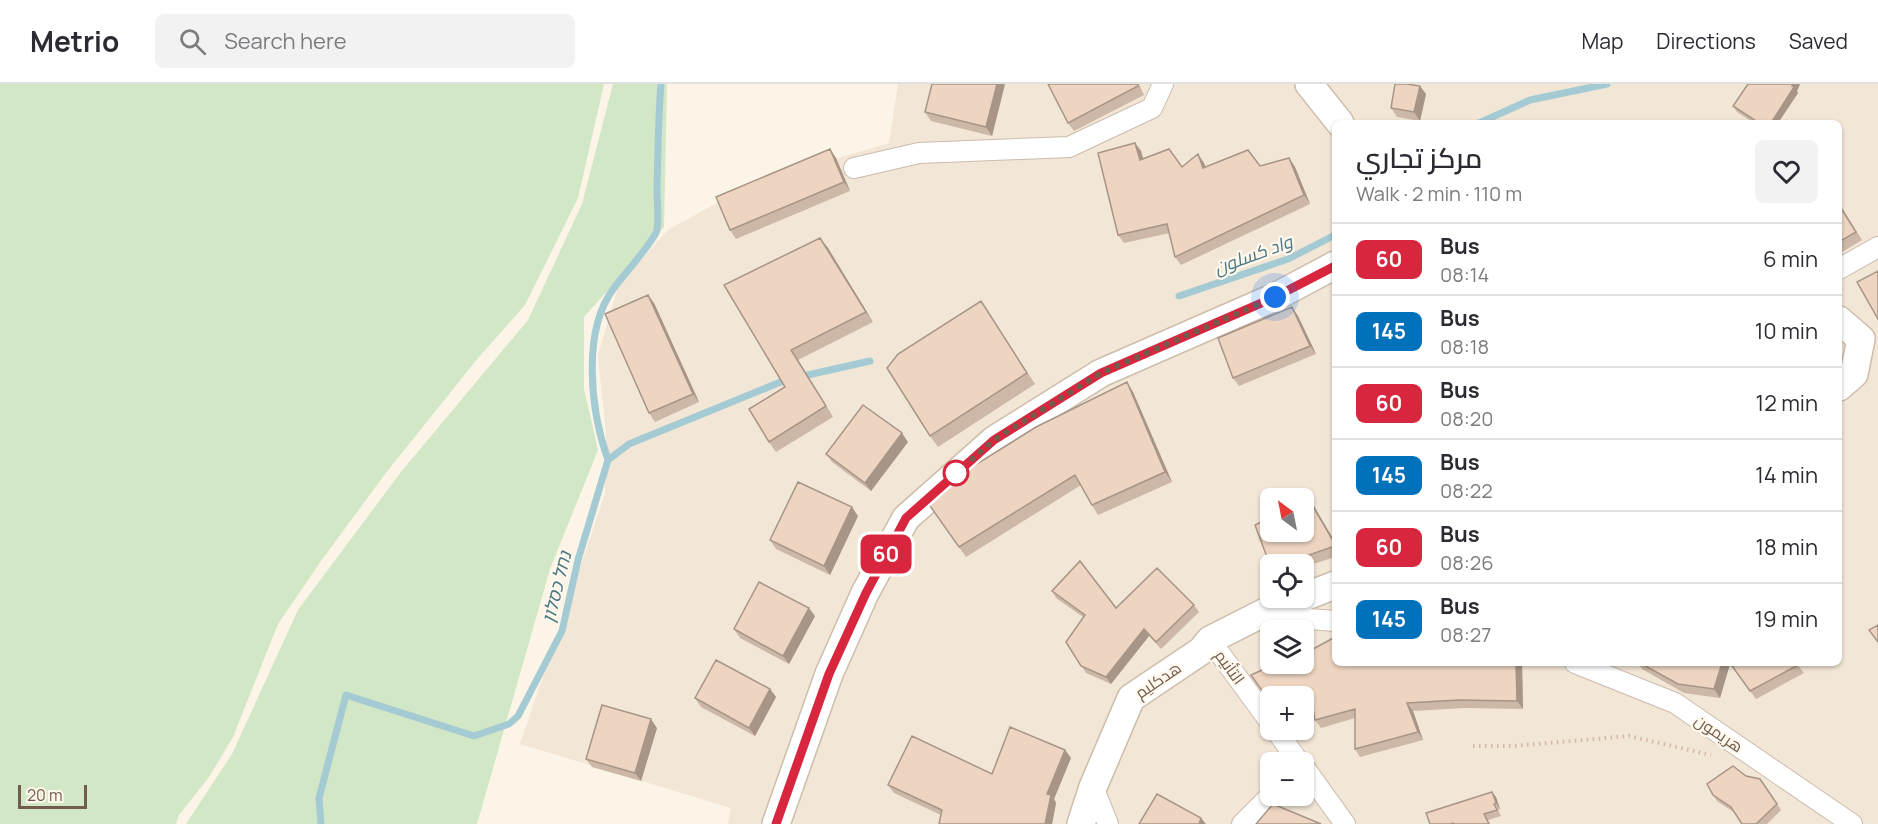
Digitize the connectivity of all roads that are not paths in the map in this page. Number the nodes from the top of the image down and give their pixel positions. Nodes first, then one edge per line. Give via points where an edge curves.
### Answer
1 (1163, 84) edge
2 (1309, 84) edge
3 (1338, 120) edge
4 (854, 168) dead end
5 (1878, 247) edge
6 (1842, 267) edge
7 (1332, 268) edge
8 (1842, 323) edge
9 (1842, 384) edge
10 (1332, 586) edge
11 (1314, 593) edge
12 (1274, 608) edge
13 (1269, 610) junction
14 (1332, 621) edge
15 (1210, 640) junction
16 (1582, 666) edge
17 (1260, 708) edge
18 (1314, 782) edge
19 (1093, 787) junction
20 (1260, 806) edge
21 (776, 824) edge
22 (1082, 824) edge
23 (1108, 824) edge
24 (1242, 824) edge
25 (1345, 824) edge
26 (1851, 824) edge

1 - 4 street via 1152,108 1069,147 919,153
2 - 3 street
5 - 6 street
7 - 21 street via 1275,297 1101,373 994,440 906,518 829,674
8 - 9 street via 1861,339 1854,374
10 - 11 street, هدكليم
12 - 13 street, هدكليم
13 - 14 street via 1295,618
13 - 15 street, هدكليم
15 - 17 street, التأنيم
15 - 19 street, هدكليم via 1201,651 1131,698
16 - 26 street, هريمون via 1675,703
18 - 25 street
19 - 22 street, هدكليم
19 - 23 street
20 - 24 street

